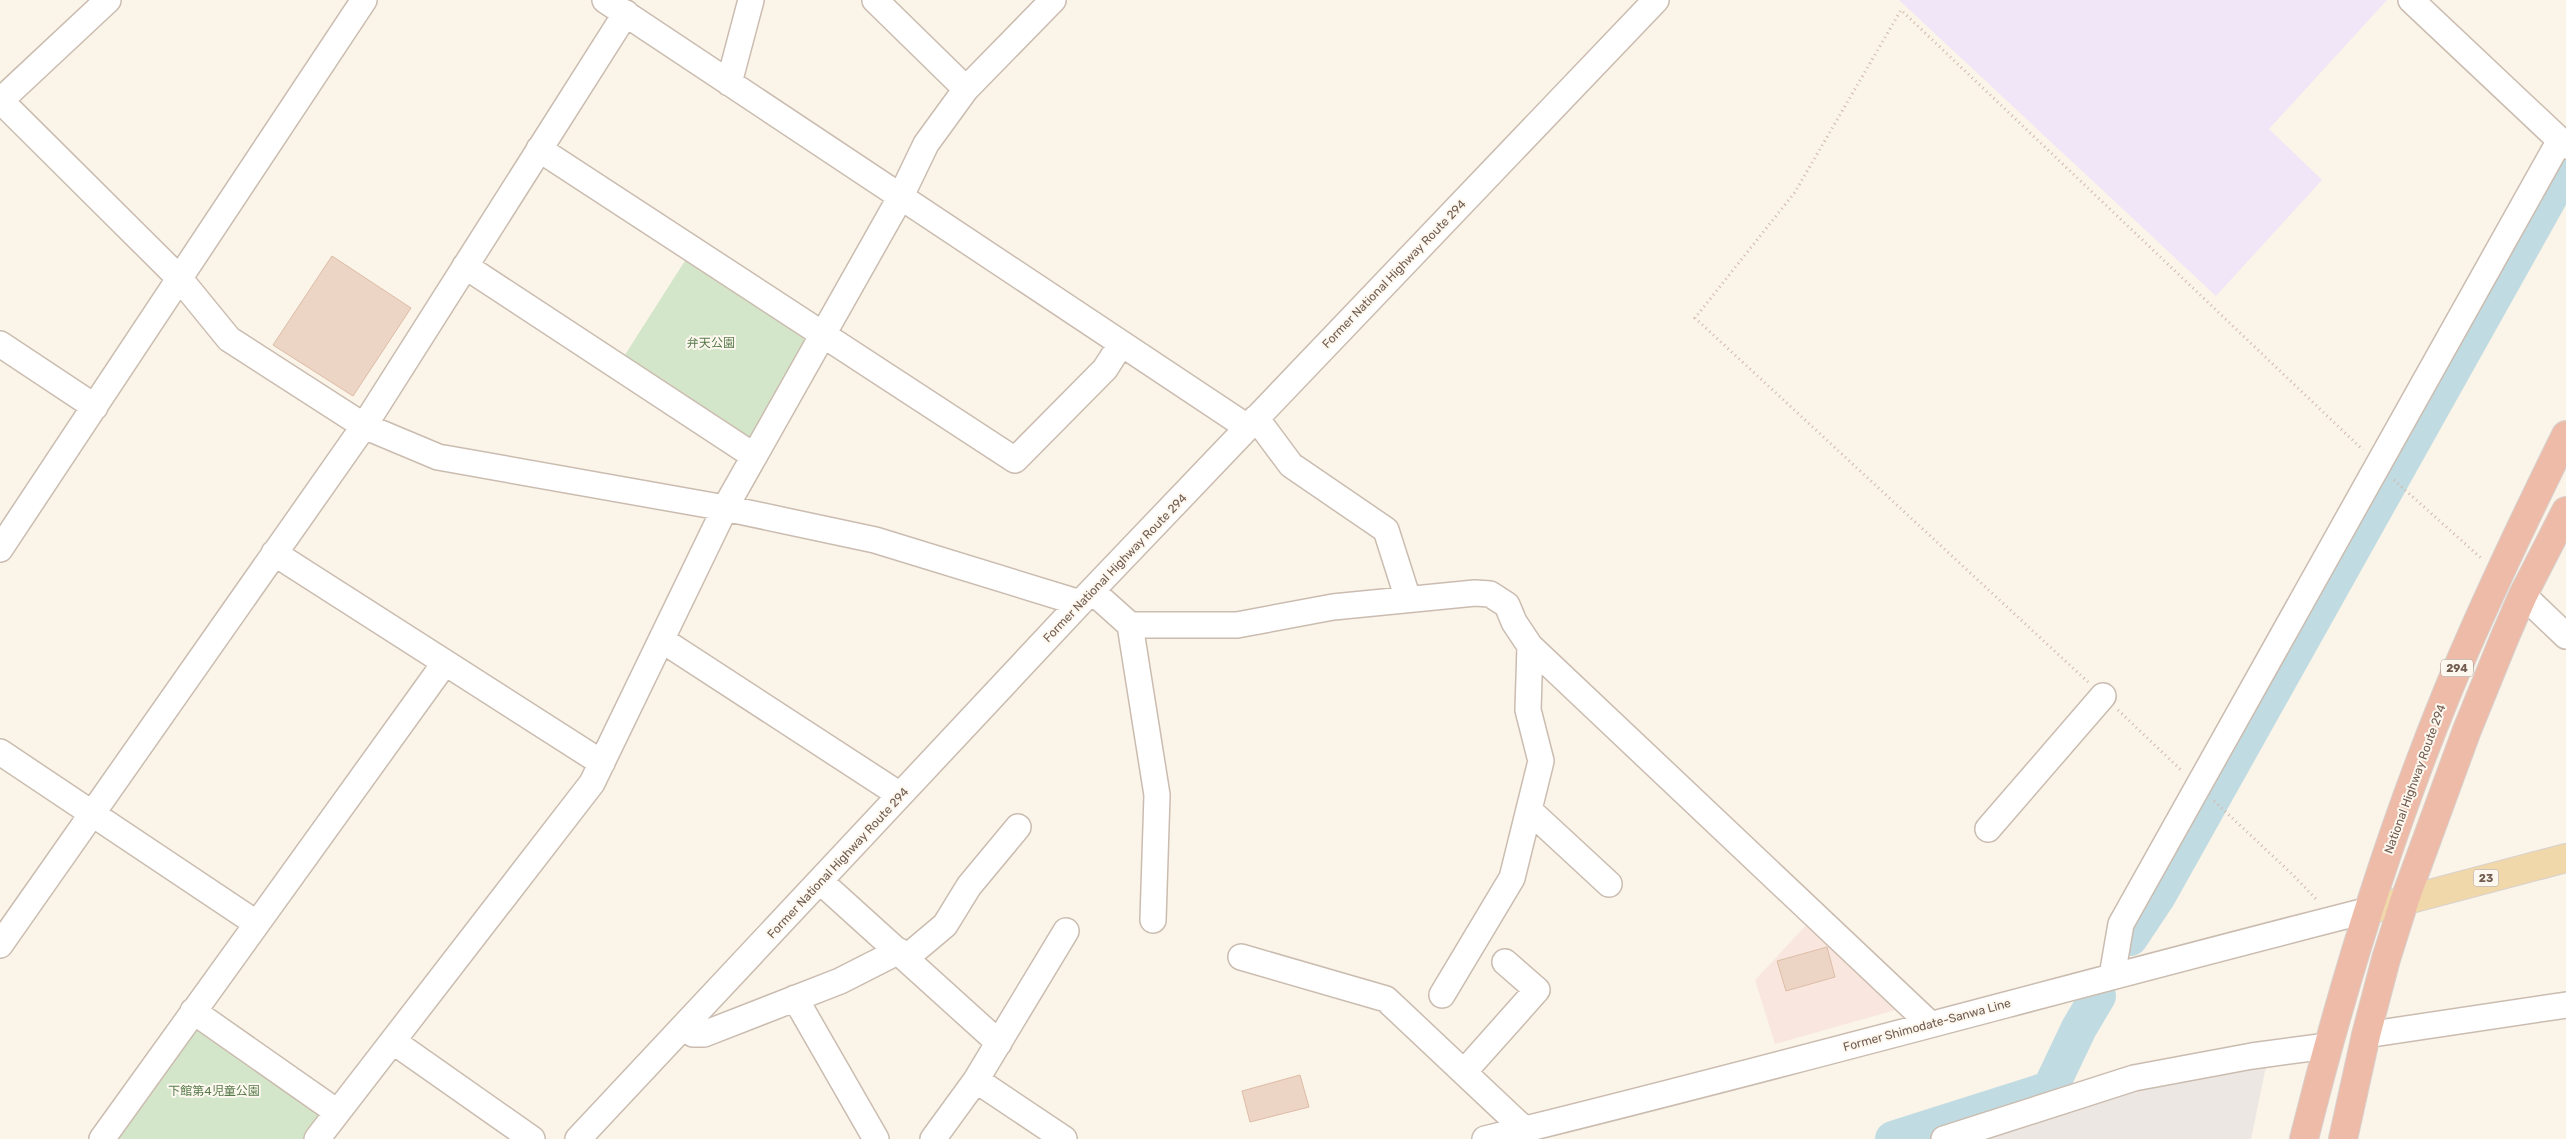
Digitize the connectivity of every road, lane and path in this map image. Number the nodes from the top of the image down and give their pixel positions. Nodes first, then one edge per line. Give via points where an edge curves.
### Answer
1 (108, 0) edge
2 (364, 0) edge
3 (606, 0) edge
4 (751, 0) edge
5 (875, 0) edge
6 (1053, 0) edge
7 (1656, 0) edge
8 (2411, 0) edge
9 (626, 14) junction
10 (729, 83) junction
11 (966, 89) junction
12 (0, 100) edge
13 (2563, 143) edge
14 (539, 149) junction
15 (900, 198) junction
16 (465, 266) junction
17 (180, 280) junction
18 (823, 335) junction
19 (0, 344) edge
20 (1121, 344) junction
21 (95, 407) junction
22 (1252, 423) junction
23 (364, 426) junction
24 (2566, 435) edge
25 (754, 456) junction
26 (2378, 465) junction
27 (725, 508) junction
28 (2566, 511) edge
29 (2, 543) edge
30 (274, 553) junction
31 (2498, 573) junction
32 (2523, 595) junction
33 (1086, 597) junction
34 (1408, 599) junction
35 (1130, 625) junction
36 (2566, 636) edge
37 (662, 640) junction
38 (1530, 646) junction
39 (444, 664) junction
40 (2102, 696) junction
41 (0, 752) edge
42 (602, 764) junction
43 (2198, 787) junction
44 (900, 796) junction
45 (1529, 810) junction
46 (93, 813) junction
47 (1018, 827) dead end
48 (1988, 829) dead end
49 (2566, 858) edge
50 (821, 882) junction
51 (1609, 884) dead end
52 (2405, 900) junction
53 (2369, 910) junction
54 (1153, 920) dead end
55 (256, 923) junction
56 (2311, 924) junction
57 (1066, 931) dead end
58 (0, 946) edge
59 (903, 954) junction
60 (1241, 957) dead end
61 (1504, 962) dead end
62 (2112, 976) junction
63 (1442, 994) dead end
64 (729, 996) dead end
65 (795, 998) junction
66 (2566, 1005) edge
67 (193, 1010) junction
68 (751, 1016) junction
69 (1929, 1024) junction
70 (693, 1034) dead end
71 (2366, 1035) junction
72 (394, 1042) junction
73 (999, 1043) junction
74 (2327, 1046) junction
75 (1464, 1072) junction
76 (976, 1080) junction
77 (338, 1112) junction
78 (1524, 1130) junction
79 (102, 1139) edge
80 (317, 1139) edge
81 (532, 1139) edge
82 (578, 1139) edge
83 (876, 1139) edge
84 (933, 1139) edge
85 (1064, 1139) edge
86 (1485, 1139) edge
87 (1944, 1139) edge
88 (2304, 1139) edge
89 (2343, 1139) edge

1 - 12 street
2 - 17 street
3 - 9 street
4 - 10 street
5 - 11 street
6 - 11 street
7 - 22 street, Former National Highway Route 294
8 - 13 street
9 - 10 street
9 - 14 street
10 - 15 street
11 - 15 street via 926,144
12 - 17 street
13 - 26 street
14 - 16 street
14 - 18 street
15 - 18 street
15 - 20 street
16 - 23 street
16 - 25 street
17 - 21 street
17 - 23 street via 229,338
18 - 20 street via 1015,460 1105,369
18 - 25 street
19 - 21 street
20 - 22 street
21 - 29 street
22 - 33 street, Former National Highway Route 294
22 - 34 street via 1291,465 1386,530
23 - 27 street via 438,457
23 - 30 street
24 - 31 highway, National Highway Route 294 / 294
25 - 27 street
26 - 31 path
26 - 40 path via 1901,10 1795,192 1695,318
26 - 43 street
27 - 33 street via 875,540
27 - 37 street
28 - 32 highway, 294
30 - 39 street
30 - 46 street
31 - 53 highway, National Highway Route 294 / 294 via 2414,778
32 - 36 street
32 - 52 highway, 294 via 2467,730
33 - 35 street
33 - 44 street, Former National Highway Route 294
34 - 35 street via 1333,607 1237,625
34 - 38 street via 1475,592 1490,594 1507,605
35 - 54 street via 1157,795
37 - 42 street
37 - 44 street
38 - 45 street via 1528,710 1542,761
38 - 69 street
39 - 42 street
39 - 55 street
40 - 43 path
40 - 48 street
41 - 46 street
42 - 72 street via 592,784
43 - 56 path via 2319,902
43 - 62 street via 2121,924
44 - 50 street, Former National Highway Route 294
45 - 51 street
45 - 63 street via 1512,878
46 - 55 street
46 - 58 street
47 - 59 street via 969,886 945,925
49 - 52 main road, 23
50 - 59 street
50 - 82 street, Former National Highway Route 294
52 - 53 main road, 23
52 - 71 highway, 294
53 - 56 street, Former Shimodate-Sanwa Line
53 - 74 highway, National Highway Route 294 / 294
55 - 67 street
56 - 62 street, Former Shimodate-Sanwa Line
57 - 73 street
59 - 65 street
59 - 73 street
60 - 75 street via 1386,999
61 - 75 street via 1537,990
62 - 69 street, Former Shimodate-Sanwa Line
64 - 68 street
65 - 68 street
65 - 83 street
66 - 71 street
67 - 77 street
67 - 79 street
68 - 70 street via 704,1034
69 - 78 street, Former Shimodate-Sanwa Line
71 - 89 highway, 294
72 - 77 street
72 - 81 street
73 - 76 street
74 - 87 street via 2134,1078
74 - 88 highway, National Highway Route 294 / 294
75 - 78 street
76 - 84 street
76 - 85 street
77 - 80 street
78 - 86 street, Former Shimodate-Sanwa Line

